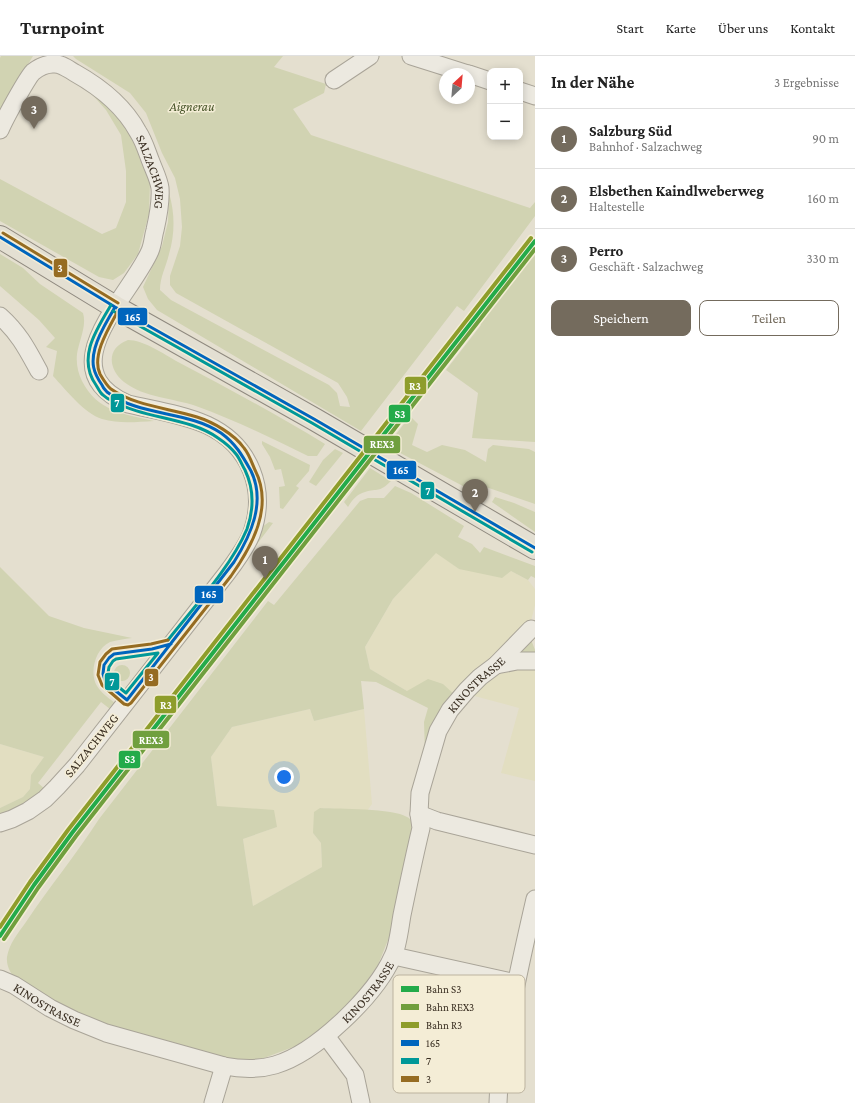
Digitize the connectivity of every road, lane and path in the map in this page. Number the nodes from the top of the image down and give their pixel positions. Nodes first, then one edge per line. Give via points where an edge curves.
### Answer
1 (370, 56) edge
2 (411, 56) edge
3 (443, 60) edge
4 (458, 68) edge
5 (475, 76) edge
6 (334, 80) dead end
7 (487, 80) edge
8 (523, 92) edge
9 (535, 96) edge
10 (0, 130) edge
11 (0, 237) edge
12 (115, 307) junction
13 (0, 316) edge
14 (39, 371) dead end
15 (530, 546) edge
16 (534, 631) edge
17 (535, 661) edge
18 (496, 665) junction
19 (419, 814) junction
20 (0, 823) edge
21 (535, 845) edge
22 (535, 899) edge
23 (394, 956) junction
24 (480, 975) edge
25 (518, 975) edge
26 (0, 979) edge
27 (326, 1036) junction
28 (224, 1066) junction
29 (498, 1093) edge
30 (213, 1103) edge
31 (361, 1103) edge
32 (498, 1103) edge

1 - 6 street
2 - 3 street
3 - 4 street
5 - 7 street
8 - 9 street
10 - 12 street, SALZACHWEG via 32,73 45,65 54,64 61,65 107,95 138,131 160,188 158,218 150,250
11 - 12 main road
12 - 15 main road via 314,419
12 - 20 street, SALZACHWEG via 92,356 98,381 118,400 202,423 224,435 245,457 251,469 257,497 255,521 245,547 227,573 77,765 45,799 28,811
13 - 14 street via 22,341
16 - 18 street, KINOSTRASSE
17 - 18 street
18 - 19 street, KINOSTRASSE via 480,676 467,690 450,710 438,731 420,793
19 - 21 street via 437,821
19 - 23 street, KINOSTRASSE via 421,828
22 - 25 street
23 - 24 street
23 - 27 street, KINOSTRASSE via 366,998
26 - 28 street, KINOSTRASSE via 50,1008 106,1033
27 - 28 street, KINOSTRASSE via 288,1061 273,1066 242,1069
27 - 31 street via 355,1075
28 - 30 street
29 - 32 street

